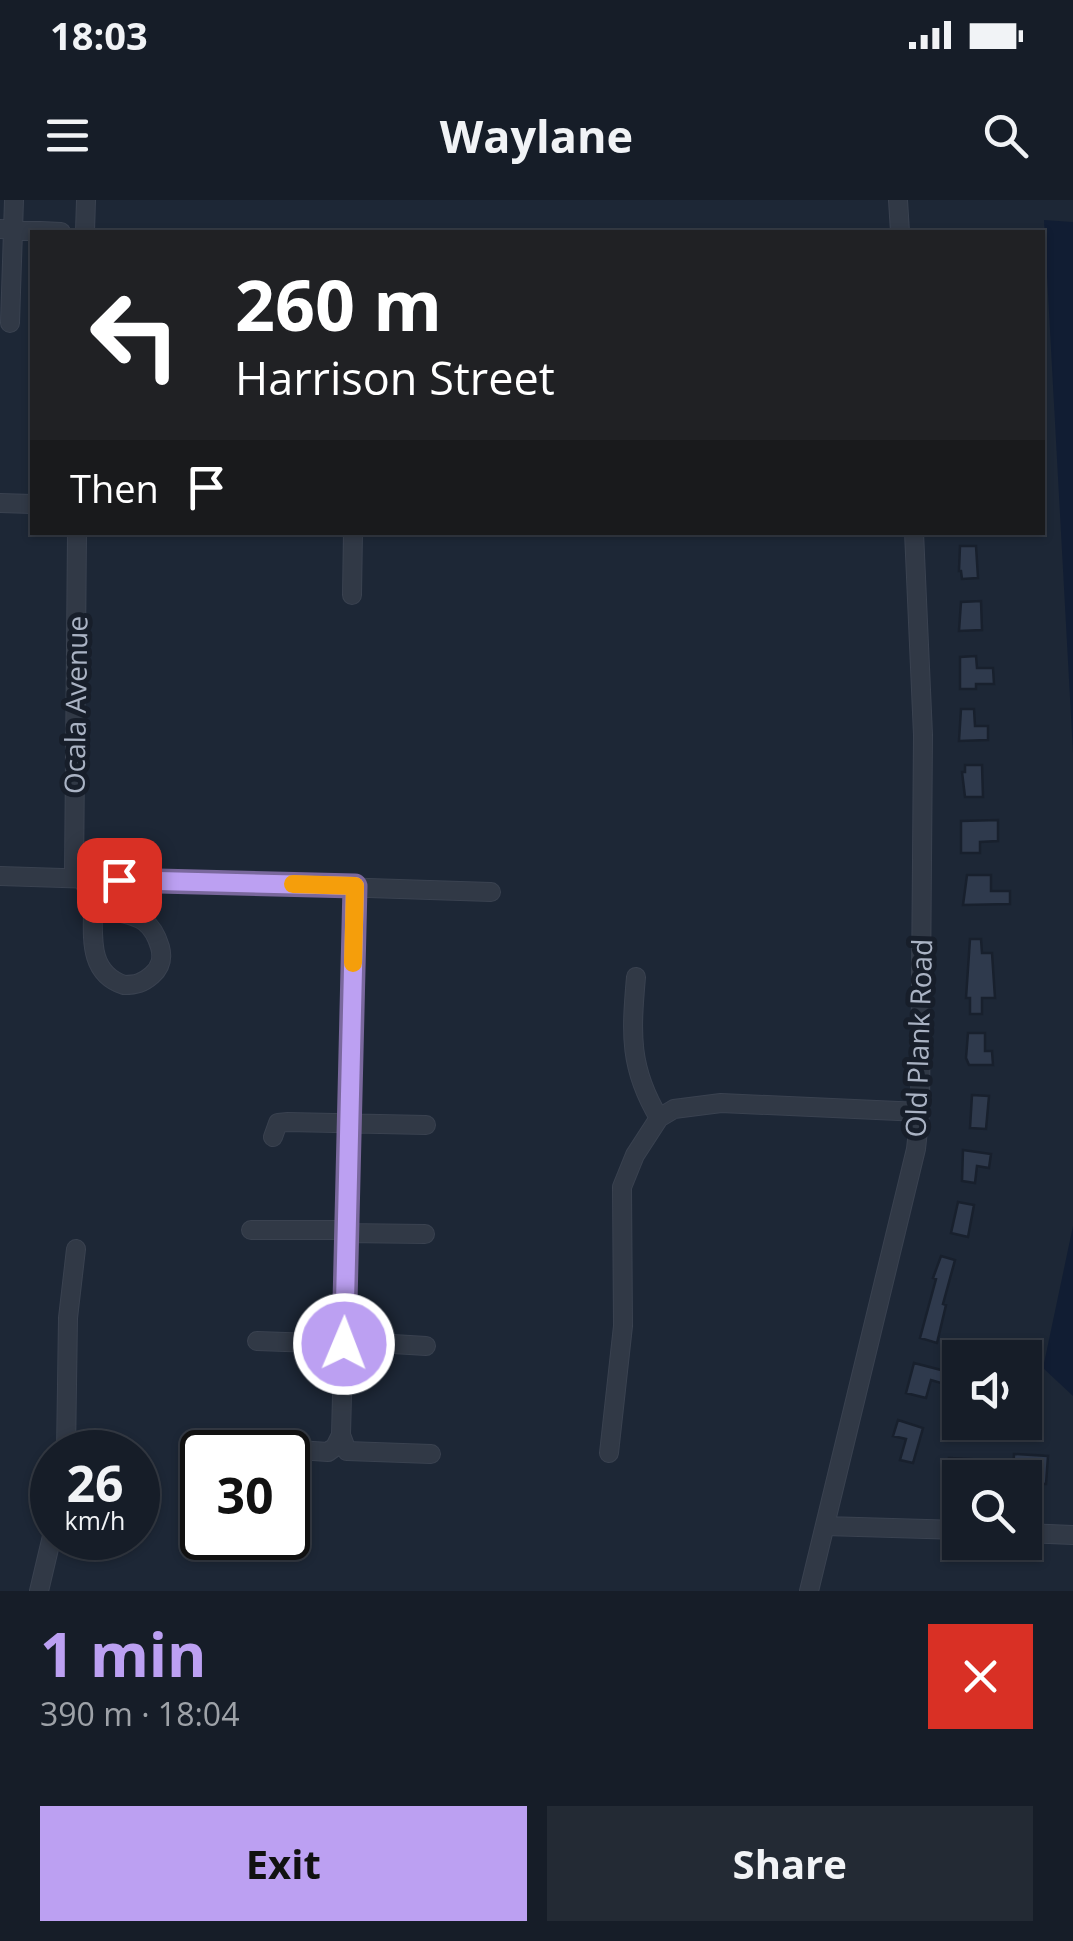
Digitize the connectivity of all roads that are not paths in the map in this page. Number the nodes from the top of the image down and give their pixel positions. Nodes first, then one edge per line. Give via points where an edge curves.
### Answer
1 (14, 200) edge
2 (86, 200) edge
3 (898, 200) edge
4 (6, 230) edge
5 (85, 230) edge
6 (900, 230) edge
7 (10, 323) dead end
8 (0, 502) edge
9 (30, 504) edge
10 (77, 535) edge
11 (353, 535) edge
12 (914, 535) edge
13 (352, 595) dead end
14 (0, 876) edge
15 (78, 878) junction
16 (355, 886) junction
17 (491, 892) dead end
18 (93, 898) junction
19 (636, 977) dead end
20 (920, 1112) junction
21 (659, 1118) junction
22 (349, 1125) junction
23 (426, 1126) dead end
24 (273, 1137) dead end
25 (251, 1230) dead end
26 (346, 1231) junction
27 (424, 1234) dead end
28 (76, 1249) dead end
29 (257, 1341) dead end
30 (344, 1343) junction
31 (426, 1346) dead end
32 (66, 1430) edge
33 (341, 1435) junction
34 (310, 1451) edge
35 (609, 1453) dead end
36 (432, 1454) dead end
37 (825, 1526) junction
38 (942, 1529) edge
39 (1042, 1533) edge
40 (1073, 1534) edge
41 (46, 1560) edge
42 (39, 1591) edge
43 (809, 1591) edge

1 - 4 street
2 - 5 street
3 - 6 street
4 - 7 street
8 - 9 street
10 - 15 street, Ocala Avenue
11 - 13 street
12 - 20 street, Old Plank Road via 924,735
14 - 15 street
15 - 16 street
15 - 18 street
16 - 17 street
16 - 22 street
18 - 18 street via 141,917 156,933 162,954 158,970 145,981 124,985 104,974 93,950
19 - 21 street via 633,1049 642,1089
20 - 21 street via 721,1102
20 - 37 street, Old Plank Road
21 - 35 street via 622,1186 623,1326
22 - 23 street
22 - 24 street via 278,1123
22 - 26 street
25 - 26 street
26 - 27 street
26 - 30 street
28 - 32 street
29 - 30 street
30 - 31 street
30 - 33 street
33 - 34 street via 328,1452
33 - 36 street via 347,1451
37 - 38 street
37 - 43 street, Old Plank Road
39 - 40 street
41 - 42 street

